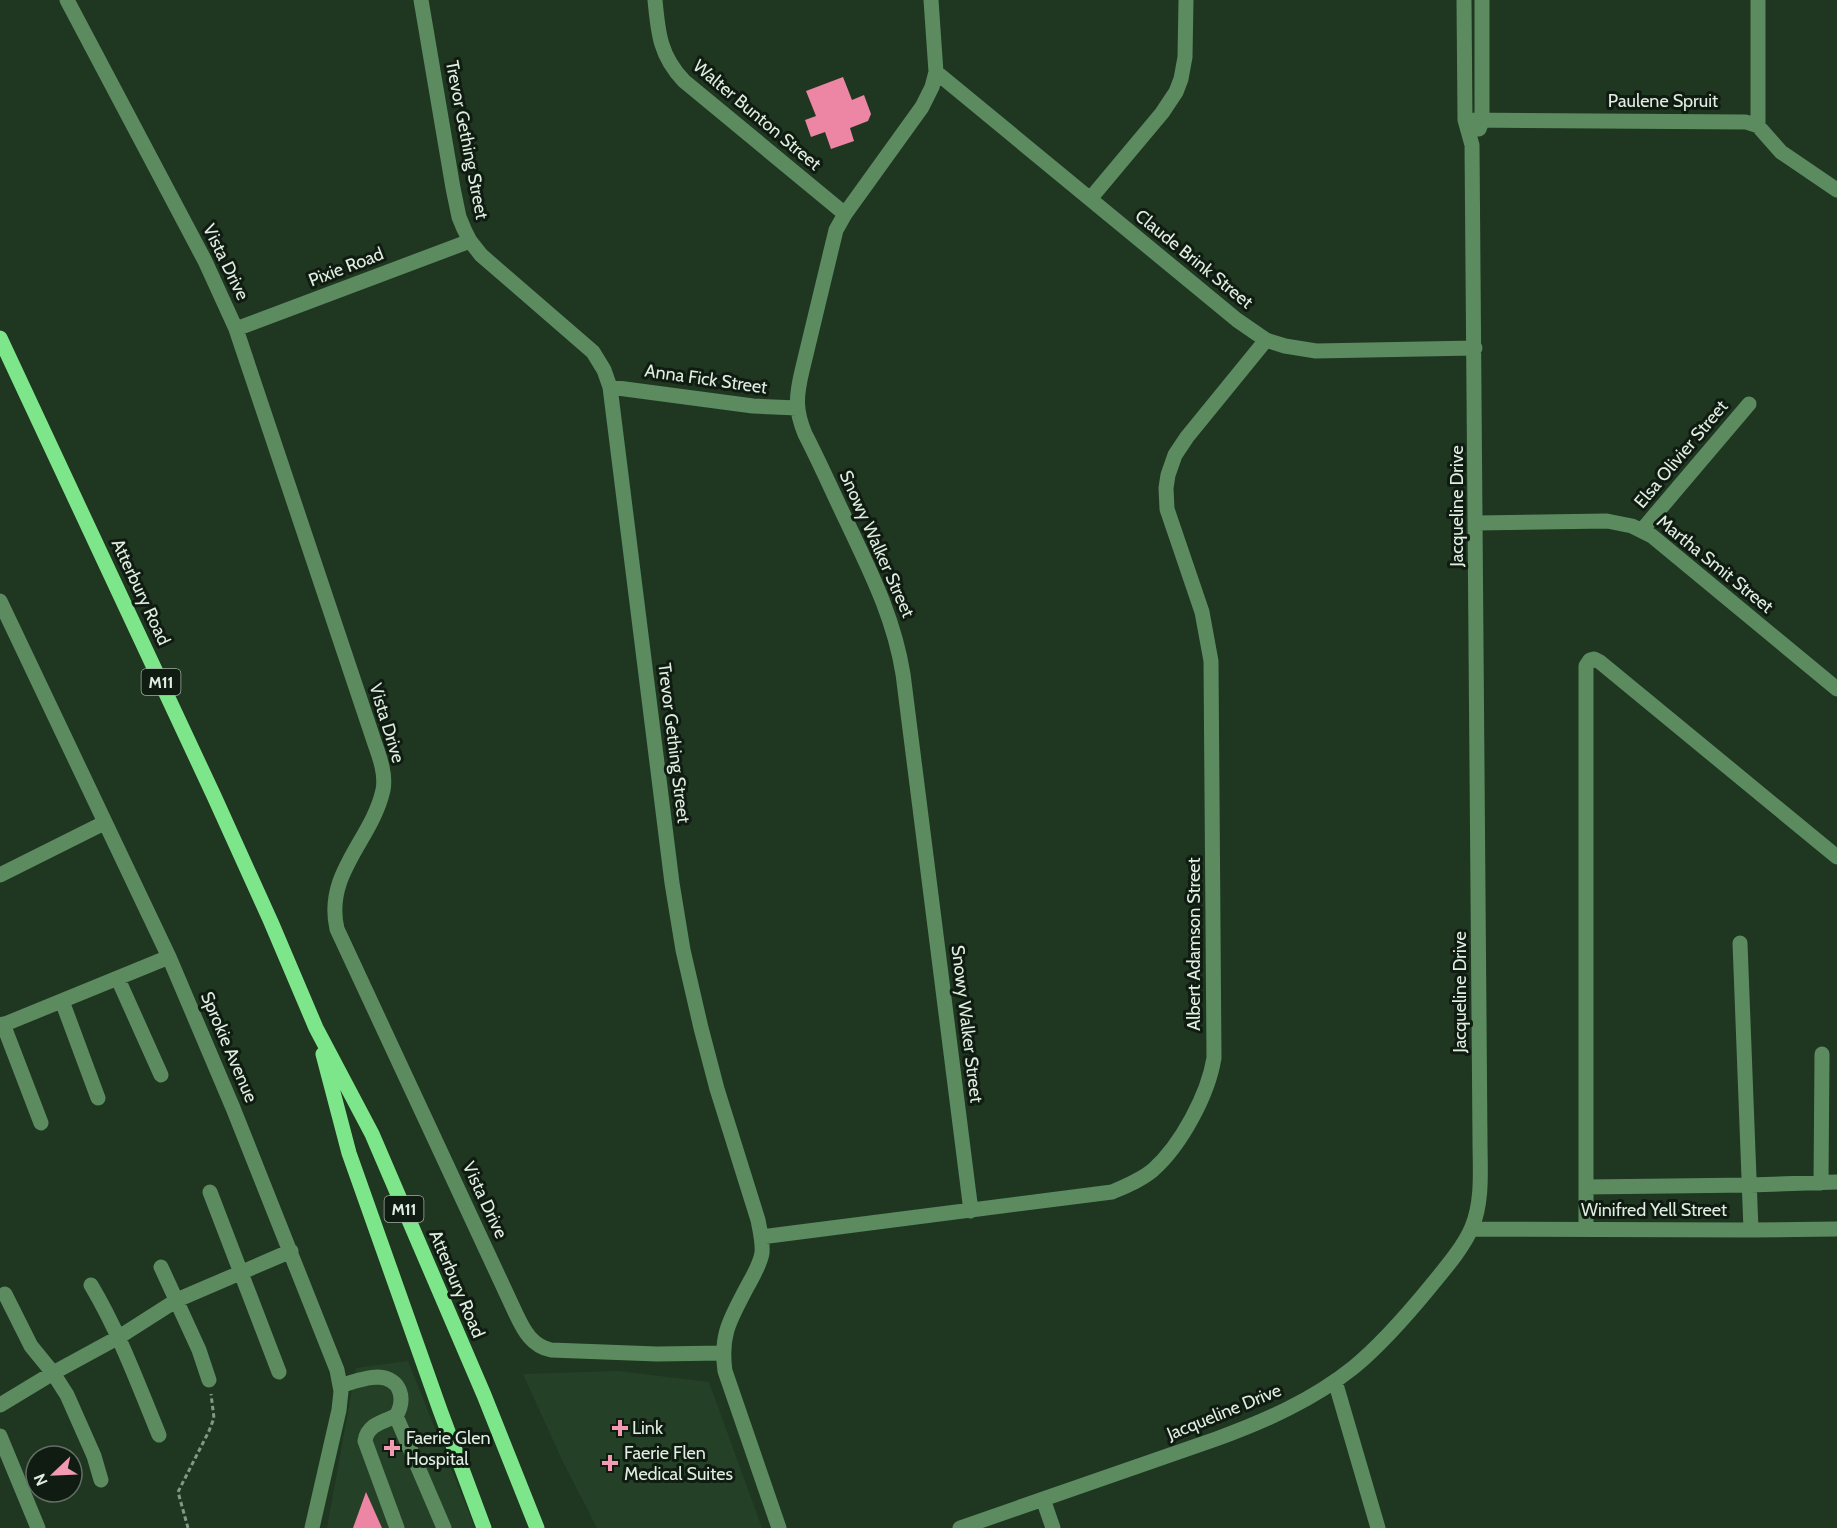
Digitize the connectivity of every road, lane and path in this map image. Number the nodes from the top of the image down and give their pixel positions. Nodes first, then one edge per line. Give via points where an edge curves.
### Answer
1 (67, 0) edge
2 (421, 0) edge
3 (655, 0) edge
4 (931, 0) edge
5 (1186, 0) edge
6 (1464, 0) edge
7 (1482, 0) edge
8 (1758, 0) edge
9 (936, 72) junction
10 (1465, 120) junction
11 (1482, 121) junction
12 (1758, 126) junction
13 (1473, 145) junction
14 (1837, 190) edge
15 (1090, 199) junction
16 (845, 214) junction
17 (470, 242) junction
18 (236, 329) junction
19 (0, 338) edge
20 (1266, 340) junction
21 (1475, 348) junction
22 (610, 387) junction
23 (1749, 404) dead end
24 (797, 408) junction
25 (1476, 523) junction
26 (1642, 530) junction
27 (0, 601) edge
28 (1837, 689) edge
29 (104, 824) junction
30 (1837, 857) edge
31 (0, 874) edge
32 (1740, 944) dead end
33 (169, 957) junction
34 (118, 979) junction
35 (62, 1001) junction
36 (2, 1025) edge
37 (316, 1028) junction
38 (1822, 1054) dead end
39 (161, 1075) dead end
40 (98, 1098) dead end
41 (41, 1123) dead end
42 (1837, 1182) edge
43 (1821, 1183) junction
44 (1750, 1185) junction
45 (1586, 1187) junction
46 (210, 1192) dead end
47 (971, 1211) junction
48 (1472, 1229) junction
49 (1586, 1229) junction
50 (1837, 1229) edge
51 (1751, 1230) junction
52 (761, 1237) junction
53 (291, 1251) junction
54 (161, 1267) dead end
55 (241, 1272) junction
56 (91, 1285) dead end
57 (5, 1294) dead end
58 (177, 1300) junction
59 (119, 1337) junction
60 (723, 1353) junction
61 (53, 1372) junction
62 (279, 1372) dead end
63 (209, 1380) joint
64 (1335, 1381) junction
65 (340, 1386) junction
66 (0, 1405) edge
67 (396, 1416) junction
68 (159, 1435) dead end
69 (0, 1436) edge
70 (101, 1480) dead end
71 (1043, 1499) junction
72 (38, 1528) edge
73 (188, 1528) edge
74 (312, 1528) edge
75 (397, 1528) edge
76 (444, 1528) edge
77 (484, 1528) edge
78 (537, 1528) edge
79 (778, 1528) edge
80 (960, 1528) edge
81 (1053, 1528) edge
82 (1378, 1528) edge

1 - 18 street, Vista Drive via 205,261
2 - 17 street, Trevor Gething Street via 453,188
3 - 16 street, Walter Bunton Street via 661,46 674,71
4 - 9 street, Snowy Walker Street
5 - 15 street via 1185,57 1178,88
6 - 10 street, Jacqueline Drive
7 - 11 street, Jacqueline Drive
8 - 12 street
9 - 15 street, Claude Brink Street
9 - 16 street, Snowy Walker Street via 922,107
10 - 11 street, Paulene Spruit
10 - 13 street, Jacqueline Drive
11 - 12 street, Paulene Spruit via 1736,121
11 - 13 street, Jacqueline Drive
12 - 14 street via 1781,152
13 - 21 street, Jacqueline Drive
15 - 20 street, Claude Brink Street
16 - 24 street, Snowy Walker Street via 829,254
17 - 18 street, Pixie Road
17 - 22 street, Trevor Gething Street via 490,264 593,352
18 - 60 street, Vista Drive via 382,769 383,789 376,809 343,873 334,900 337,929 516,1314 532,1341 551,1350
19 - 37 main road, Atterbury Road / M11 via 180,721
20 - 21 street, Claude Brink Street via 1316,351
20 - 47 street, Albert Adamson Street via 1180,446 1170,466 1166,488 1167,508 1202,612 1211,661 1215,1042 1210,1078 1172,1149 1135,1182 1105,1193
21 - 25 street, Jacqueline Drive
22 - 24 street, Anna Fick Street via 742,405
22 - 52 street, Trevor Gething Street via 683,950 710,1064
23 - 26 street, Elsa Olivier Street
24 - 47 street, Snowy Walker Street via 805,434 875,581 898,646
25 - 26 street, Martha Smit Street via 1607,521
25 - 48 street, Jacqueline Drive via 1480,1182
26 - 28 street, Martha Smit Street
27 - 29 street, Sprokie Avenue
29 - 31 street
29 - 33 street, Sprokie Avenue
30 - 45 street via 1600,662 1590,660 1586,666
32 - 44 street
33 - 34 street
33 - 53 street, Sprokie Avenue
34 - 35 street
34 - 39 street
35 - 36 street
35 - 40 street
36 - 41 street
37 - 77 main road, Atterbury Road / M11 via 349,1153
37 - 78 main road, Atterbury Road / M11 via 372,1134
38 - 43 street
42 - 43 street
43 - 44 street
44 - 45 street
44 - 51 street
45 - 49 street
46 - 55 street
47 - 52 street, Albert Adamson Street
48 - 49 street, Winifred Yell Street
48 - 64 street, Jacqueline Drive via 1406,1315
49 - 51 street, Winifred Yell Street
50 - 51 street, Winifred Yell Street
52 - 60 street, Trevor Gething Street via 760,1260 727,1329
53 - 55 street
53 - 65 street, Sprokie Avenue
54 - 58 street
55 - 58 street
55 - 62 street
56 - 59 street
57 - 61 street via 31,1346
58 - 59 street
58 - 63 street
59 - 61 street
59 - 68 street
60 - 79 street, Trevor Gething Street via 727,1380
61 - 66 street
61 - 70 street via 76,1412
63 - 73 path via 214,1418 178,1492
64 - 71 street, Jacqueline Drive via 1250,1427
64 - 82 street
65 - 67 street via 376,1377 391,1381 402,1395
65 - 74 street, Sprokie Avenue via 339,1410
67 - 75 street via 374,1425 365,1441
67 - 76 street
69 - 72 street
71 - 80 street, Jacqueline Drive
71 - 81 street

